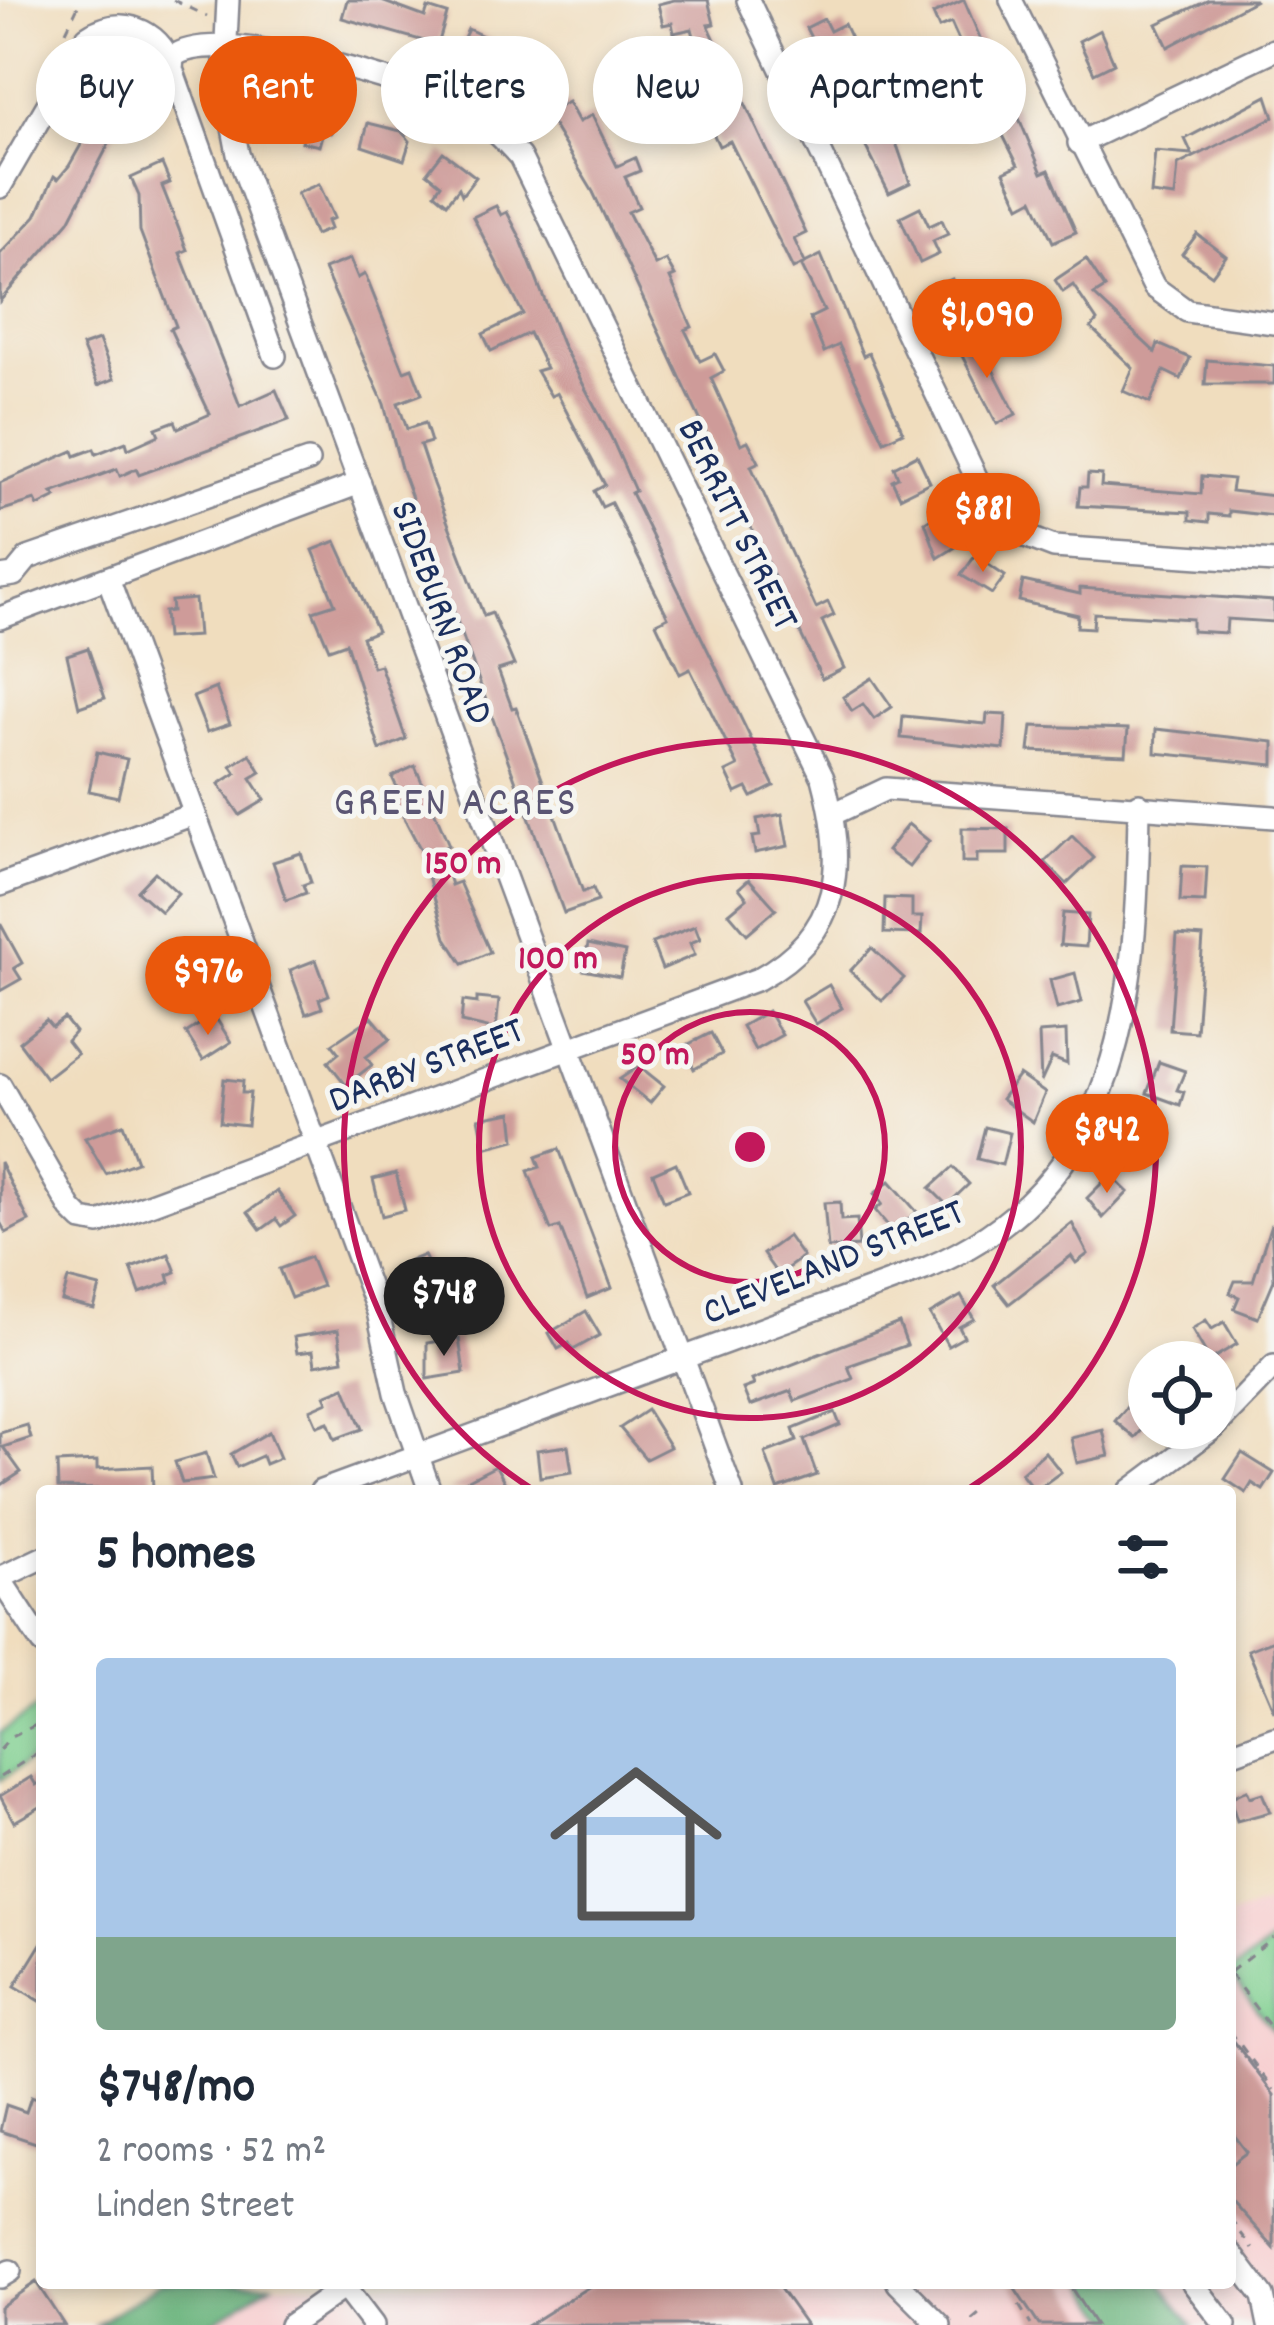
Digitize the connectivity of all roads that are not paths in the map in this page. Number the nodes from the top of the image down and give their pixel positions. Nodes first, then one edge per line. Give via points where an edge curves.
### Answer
1 (229, 0) edge
2 (748, 0) edge
3 (1011, 0) edge
4 (89, 36) edge
5 (150, 36) edge
6 (224, 36) edge
7 (199, 44) edge
8 (1274, 50) edge
9 (175, 61) edge
10 (175, 73) edge
11 (357, 75) edge
12 (36, 125) edge
13 (1079, 143) junction
14 (237, 144) edge
15 (0, 187) edge
16 (290, 296) junction
17 (256, 308) junction
18 (1274, 322) edge
19 (274, 356) dead end
20 (308, 461) dead end
21 (359, 483) junction
22 (209, 497) junction
23 (225, 532) junction
24 (1274, 562) edge
25 (0, 578) edge
26 (108, 578) junction
27 (0, 619) edge
28 (1139, 804) junction
29 (194, 814) junction
30 (833, 814) junction
31 (1274, 817) edge
32 (0, 885) edge
33 (568, 1047) junction
34 (0, 1085) edge
35 (315, 1143) junction
36 (682, 1358) junction
37 (1274, 1366) edge
38 (1236, 1406) edge
39 (1187, 1449) edge
40 (417, 1456) junction
41 (338, 1485) edge
42 (428, 1485) edge
43 (730, 1485) edge
44 (1138, 1485) edge
45 (36, 1561) edge
46 (0, 1579) edge
47 (36, 1634) edge
48 (1274, 1738) edge
49 (1236, 1752) edge
50 (1236, 2260) edge
51 (342, 2289) edge
52 (350, 2289) edge
53 (904, 2289) edge
54 (1198, 2289) edge
55 (296, 2323) edge
56 (373, 2325) edge
57 (940, 2325) edge
58 (1225, 2325) edge
59 (1269, 2325) edge

1 - 6 street, SIDEBURN ROAD
2 - 24 street via 986,498 1005,523 1054,547
3 - 13 street
4 - 5 street via 110,26
7 - 9 street
8 - 13 street
10 - 17 street
11 - 30 street, BERRITT STREET via 443,99 484,122 520,158 807,742
12 - 15 street
13 - 18 street via 1154,287 1187,311
14 - 16 street, SIDEBURN ROAD
16 - 17 street
16 - 21 street, SIDEBURN ROAD
17 - 19 street
20 - 22 street
21 - 23 street
21 - 33 street, SIDEBURN ROAD
22 - 23 street
22 - 25 street via 28,558
23 - 26 street
26 - 27 street
26 - 29 street
28 - 30 street via 886,789
28 - 31 street
28 - 36 street, CLEVELAND STREET via 1119,1046 1094,1114 1053,1177 1007,1222 948,1259
29 - 32 street
29 - 35 street
30 - 33 street, DARBY STREET via 834,890 796,954 758,980
33 - 35 street, DARBY STREET
33 - 36 street, SIDEBURN ROAD
34 - 35 street, DARBY STREET via 71,1209 92,1223
35 - 40 street via 378,1312
36 - 40 street, CLEVELAND STREET
36 - 43 street, SIDEBURN ROAD
37 - 38 street
39 - 44 street
40 - 41 street, CLEVELAND STREET
40 - 42 street
45 - 46 street
46 - 47 street
48 - 49 street
50 - 59 street via 1264,2296
51 - 55 street
52 - 56 street
53 - 57 street
54 - 58 street

